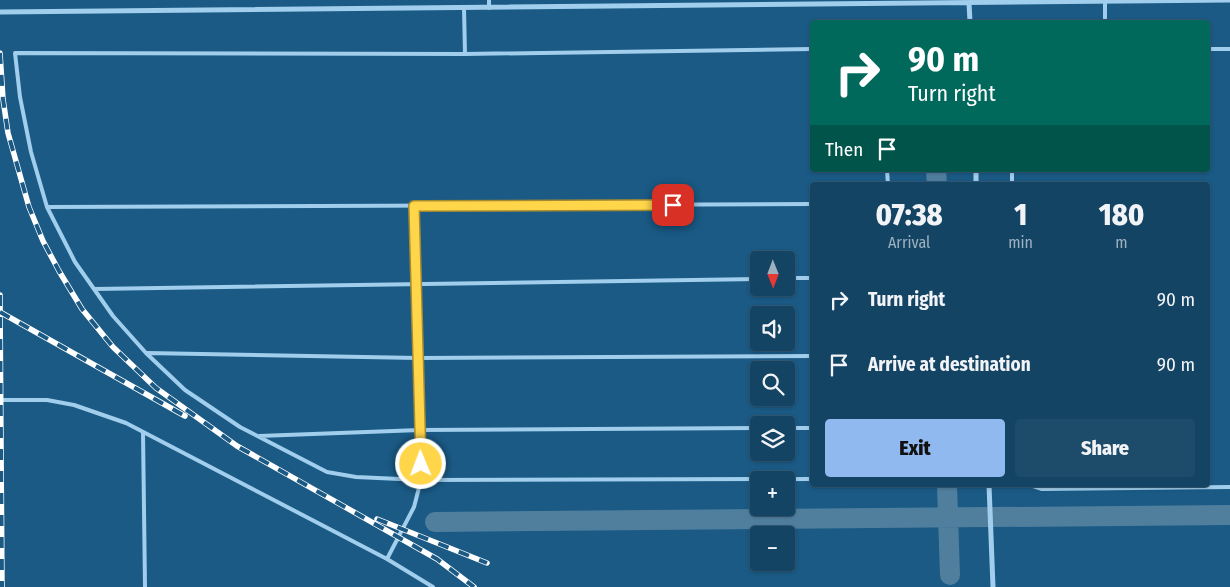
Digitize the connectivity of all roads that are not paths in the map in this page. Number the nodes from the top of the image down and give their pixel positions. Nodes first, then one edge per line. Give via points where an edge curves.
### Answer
1 (489, 0) edge
2 (1230, 0) edge
3 (1155, 1) edge
4 (1105, 2) junction
5 (969, 3) junction
6 (464, 8) junction
7 (489, 8) junction
8 (0, 12) edge
9 (970, 20) edge
10 (1105, 20) edge
11 (810, 49) edge
12 (1230, 49) edge
13 (1210, 50) edge
14 (465, 54) junction
15 (810, 204) edge
16 (414, 206) junction
17 (48, 207) junction
18 (795, 278) edge
19 (810, 278) edge
20 (750, 279) edge
21 (416, 285) junction
22 (94, 289) junction
23 (146, 354) junction
24 (810, 356) edge
25 (418, 358) junction
26 (0, 400) edge
27 (750, 428) edge
28 (795, 428) edge
29 (810, 428) edge
30 (420, 430) junction
31 (143, 432) junction
32 (256, 436) junction
33 (810, 479) edge
34 (421, 480) junction
35 (989, 487) edge
36 (1036, 487) edge
37 (1230, 487) edge
38 (387, 559) junction
39 (145, 587) edge
40 (433, 587) edge
41 (993, 587) edge

1 - 7 lane
2 - 3 street
3 - 4 street
4 - 5 street
4 - 10 lane
5 - 7 street
5 - 9 street
6 - 7 street
6 - 8 street
6 - 14 lane
11 - 14 lane
12 - 13 lane
14 - 17 lane via 15,53 31,152
15 - 16 lane
16 - 17 lane
16 - 21 lane
17 - 22 lane via 75,262
18 - 19 lane
20 - 21 lane
21 - 22 lane
21 - 25 lane
22 - 23 lane
23 - 25 lane
23 - 32 lane via 185,390
24 - 25 lane
25 - 30 lane
26 - 31 lane via 47,400 74,405
27 - 30 lane
28 - 29 lane
30 - 32 lane
30 - 34 lane
31 - 38 lane
31 - 39 lane
32 - 34 lane via 327,472 356,477
33 - 34 lane
34 - 38 lane via 414,507
35 - 41 street
36 - 37 lane
38 - 40 lane

